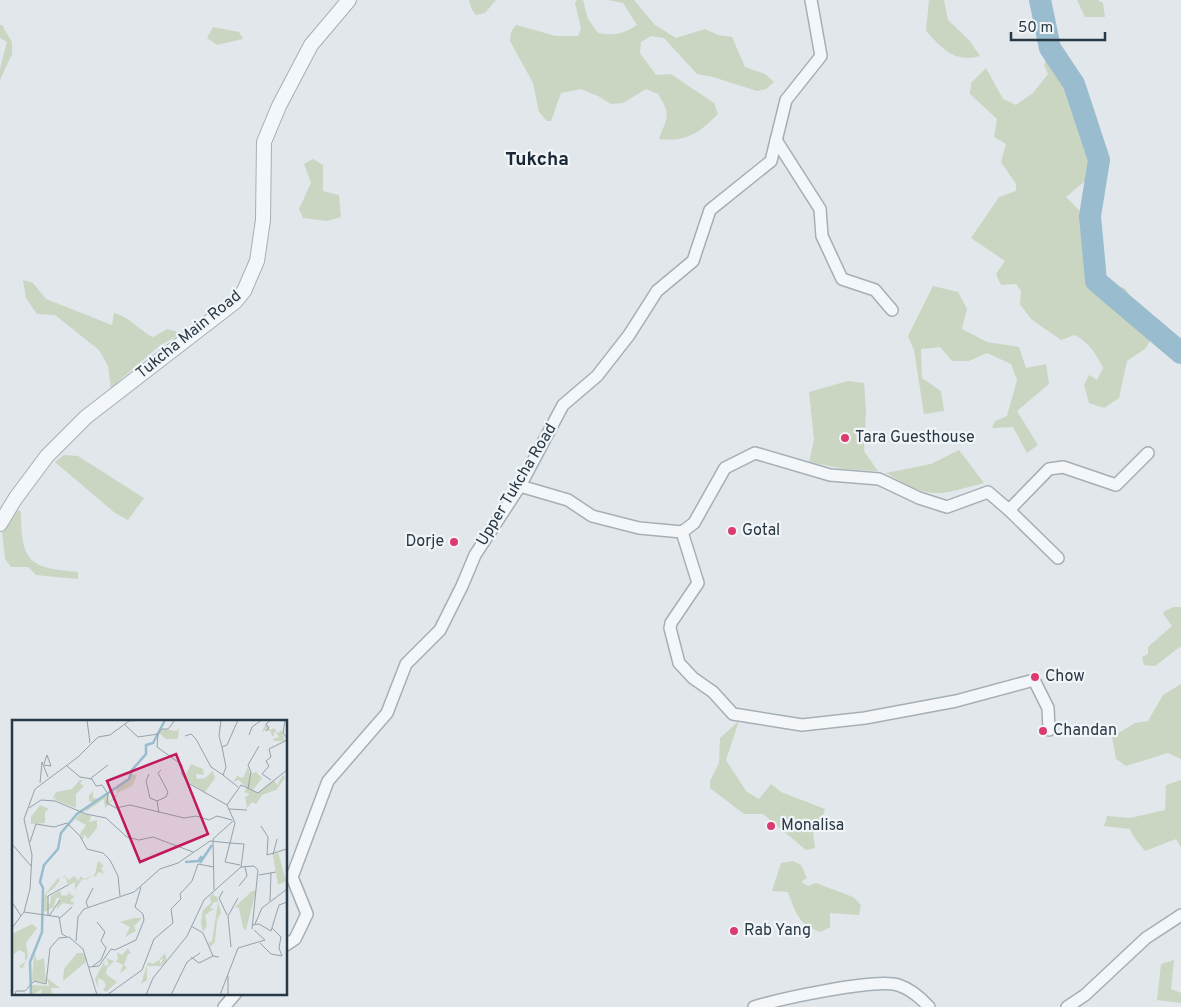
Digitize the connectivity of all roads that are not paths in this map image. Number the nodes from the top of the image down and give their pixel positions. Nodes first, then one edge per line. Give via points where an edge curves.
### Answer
1 (350, 0) edge
2 (811, 0) edge
3 (776, 140) junction
4 (892, 310) dead end
5 (1148, 453) dead end
6 (520, 486) junction
7 (1010, 510) junction
8 (0, 524) edge
9 (682, 532) junction
10 (1058, 558) dead end
11 (1049, 730) dead end
12 (1181, 915) edge
13 (288, 944) edge
14 (235, 994) edge
15 (224, 1007) edge
16 (754, 1007) edge
17 (929, 1007) edge
18 (1066, 1007) edge

1 - 8 street, Tukcha Main Road via 311,45 264,142 263,220 257,261 244,291 235,302 86,417 47,456
2 - 3 street, Upper Tukcha Road via 820,56 786,100
3 - 4 street via 820,209 822,236 842,279 875,290
3 - 6 street, Upper Tukcha Road via 771,161 710,210 693,261 657,291 597,376 563,405
5 - 7 street via 1116,485 1062,466 1049,470
6 - 9 street via 568,500 592,516 639,528
6 - 13 street, Upper Tukcha Road via 474,555 440,630 406,664 387,713 328,781 292,877 307,914 295,939
7 - 9 street via 988,492 946,507 879,479 830,475 755,453 725,468 694,523
7 - 10 street
9 - 11 street via 698,583 671,623 679,663 733,714 802,725 865,718 956,701 1034,680 1048,708
12 - 18 street via 1146,938 1085,995
14 - 15 street
16 - 17 street via 781,998 876,984 897,984 918,994

